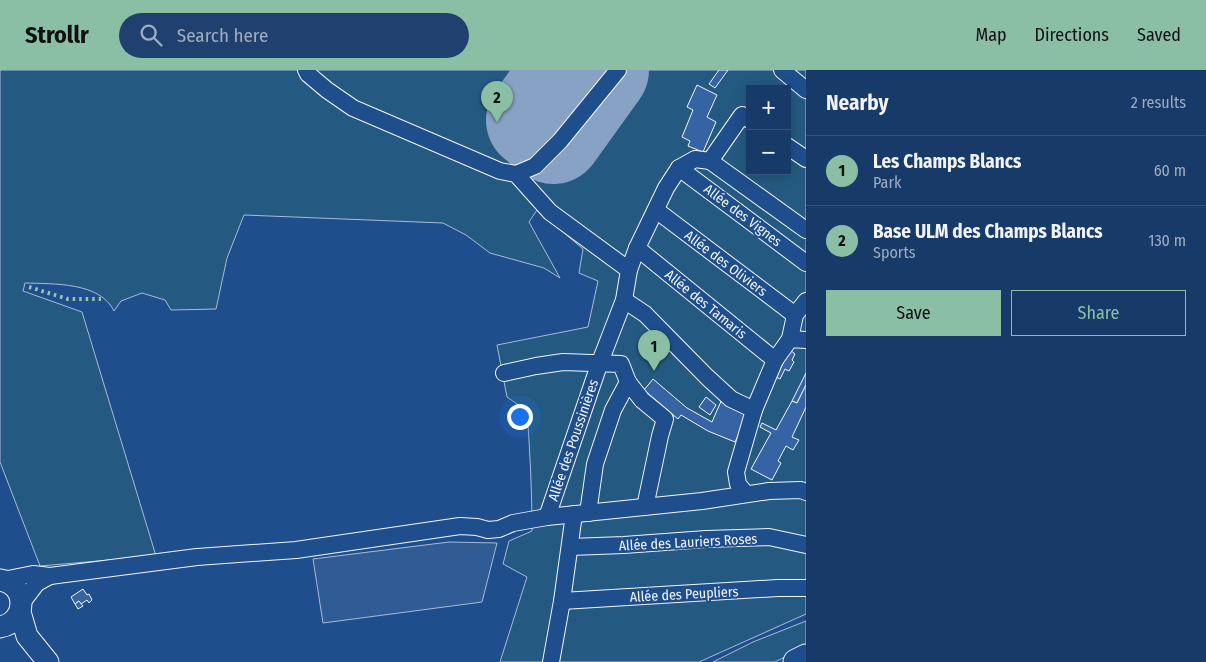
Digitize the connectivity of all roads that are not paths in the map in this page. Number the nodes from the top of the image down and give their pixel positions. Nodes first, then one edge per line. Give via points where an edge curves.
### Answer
1 (618, 70) edge
2 (782, 70) edge
3 (307, 71) edge
4 (806, 90) edge
5 (746, 118) edge
6 (791, 149) edge
7 (806, 159) edge
8 (710, 161) junction
9 (679, 168) junction
10 (516, 174) junction
11 (656, 210) junction
12 (806, 230) edge
13 (637, 248) junction
14 (806, 263) edge
15 (629, 270) junction
16 (624, 300) junction
17 (806, 301) edge
18 (795, 315) junction
19 (798, 339) edge
20 (775, 360) junction
21 (600, 362) junction
22 (504, 373) dead end
23 (628, 382) junction
24 (754, 410) junction
25 (806, 492) edge
26 (746, 494) junction
27 (645, 507) junction
28 (581, 513) junction
29 (546, 517) junction
30 (806, 545) edge
31 (570, 547) junction
32 (50, 576) junction
33 (1, 580) edge
34 (806, 588) edge
35 (562, 601) junction
36 (20, 608) junction
37 (0, 628) edge
38 (806, 657) edge
39 (32, 662) edge
40 (48, 662) edge
41 (551, 662) edge
42 (796, 662) edge

1 - 10 lane via 560,141 535,166
2 - 4 lane
3 - 10 lane via 353,108 500,171
5 - 8 lane
6 - 7 lane
8 - 9 lane via 695,159
8 - 12 lane
9 - 11 lane, Allée des Poussinières
9 - 14 lane, Allée des Vignes
10 - 15 lane via 550,212
11 - 13 lane, Allée des Poussinières
11 - 18 lane, Allée des Oliviers
13 - 15 lane, Allée des Poussinières
13 - 20 lane, Allée des Tamaris
15 - 16 lane, Allée des Poussinières
16 - 21 lane, Allée des Poussinières
16 - 24 lane via 645,314 730,398
17 - 18 lane
18 - 19 lane
19 - 20 lane
20 - 24 lane
21 - 22 lane via 563,362
21 - 23 lane via 621,364
21 - 29 lane, Allée des Poussinières
23 - 27 lane via 642,400 665,419
23 - 28 lane via 613,410
24 - 26 lane via 736,472 738,484
25 - 26 lane
26 - 27 lane
27 - 28 lane
28 - 29 lane
28 - 31 lane
29 - 32 lane via 513,523 492,521 477,527 450,527 296,550 197,557
30 - 31 lane, Allée des Lauriers Roses via 768,537
31 - 35 lane
32 - 33 lane via 34,574
32 - 36 lane via 37,584
33 - 36 main road via 16,589 21,598
34 - 35 lane, Allée des Peupliers
35 - 41 lane
36 - 37 main road via 13,622
36 - 40 main road via 27,636
37 - 39 main road
38 - 42 highway

